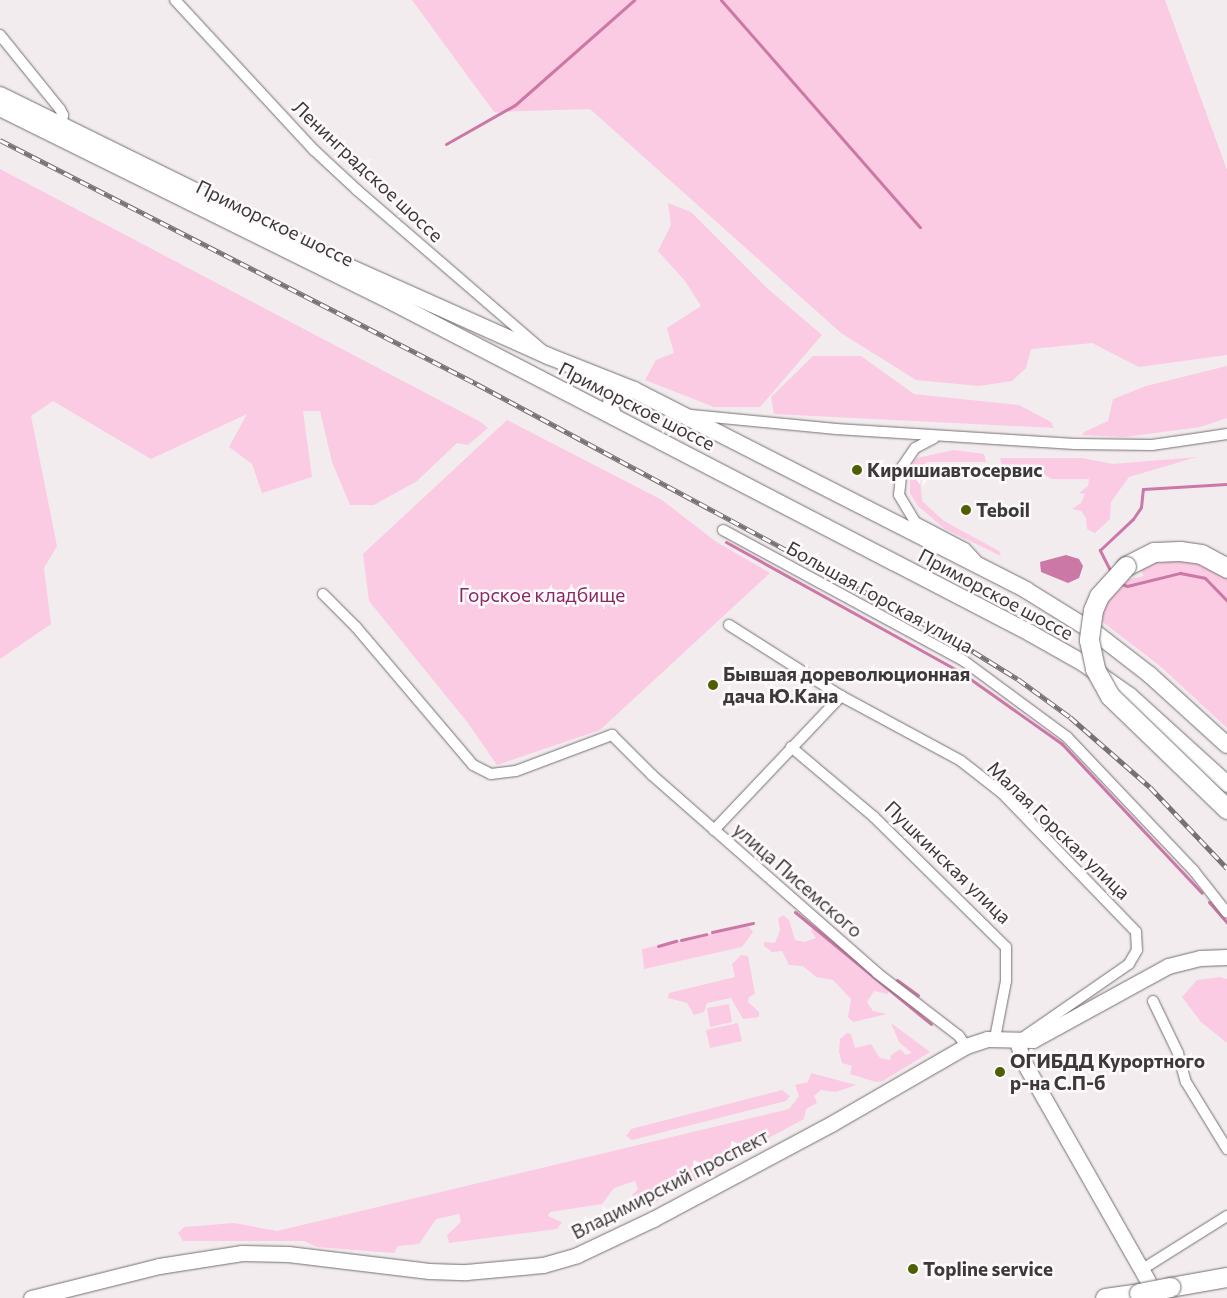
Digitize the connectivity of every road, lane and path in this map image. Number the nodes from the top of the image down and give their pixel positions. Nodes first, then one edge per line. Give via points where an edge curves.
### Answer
1 (175, 0) edge
2 (0, 35) edge
3 (0, 95) edge
4 (0, 108) edge
5 (61, 126) junction
6 (548, 356) junction
7 (634, 390) junction
8 (680, 414) junction
9 (614, 417) junction
10 (1227, 434) edge
11 (938, 436) junction
12 (723, 530) dead end
13 (981, 567) junction
14 (1227, 568) edge
15 (323, 594) dead end
16 (729, 625) dead end
17 (841, 696) junction
18 (1227, 745) edge
19 (792, 747) junction
20 (1227, 784) edge
21 (1227, 809) edge
22 (714, 830) junction
23 (1227, 913) edge
24 (1227, 957) edge
25 (1153, 1001) dead end
26 (995, 1038) junction
27 (1017, 1041) junction
28 (966, 1046) junction
29 (1227, 1149) edge
30 (1227, 1216) edge
31 (1227, 1277) edge
32 (1143, 1281) junction
33 (31, 1298) edge
34 (1105, 1298) edge

1 - 6 street, Ленинградское шоссе via 314,150 400,230 535,341
2 - 5 street via 60,109 63,115
3 - 5 main road, Приморское шоссе
4 - 9 main road, Приморское шоссе
5 - 6 main road, Приморское шоссе via 347,266
6 - 7 main road, Приморское шоссе
7 - 8 main road, Приморское шоссе
7 - 9 main road via 614,394 610,408
8 - 11 street via 776,425
8 - 13 main road, Приморское шоссе
9 - 20 main road, Приморское шоссе via 1083,663 1159,720
10 - 11 street via 1152,445
11 - 13 street via 922,443 902,467 899,495 914,522 965,548
12 - 23 street, Большая Горская улица via 964,661 1067,737 1194,871
13 - 18 main road, Приморское шоссе via 1096,634 1150,675
14 - 21 highway, bridge via 1201,554 1180,550 1154,552 1126,566 1099,596 1093,610 1089,640 1095,669 1114,700
15 - 22 street, улица Писемского via 356,627 473,765 491,774 516,771 612,736
16 - 17 street, Малая Горская улица
17 - 19 street
17 - 27 street, Малая Горская улица via 961,761 1002,793 1136,932 1136,950 1129,964
19 - 22 street
19 - 26 street, Пушкинская улица via 874,817 1006,947 1006,981
22 - 28 street, улица Писемского via 877,973 959,1036
24 - 27 main road, Владимирский проспект via 1200,958 1168,966 1045,1034 1032,1040
25 - 29 street via 1178,1053 1186,1082
26 - 27 main road, Владимирский проспект
26 - 28 main road, Владимирский проспект
27 - 32 main road via 1023,1061
28 - 33 main road, Владимирский проспект via 831,1124 653,1219 577,1255 543,1265 475,1272 429,1271 288,1254 242,1253 159,1266
30 - 32 street
31 - 32 highway, bridge via 1170,1287
32 - 34 highway

